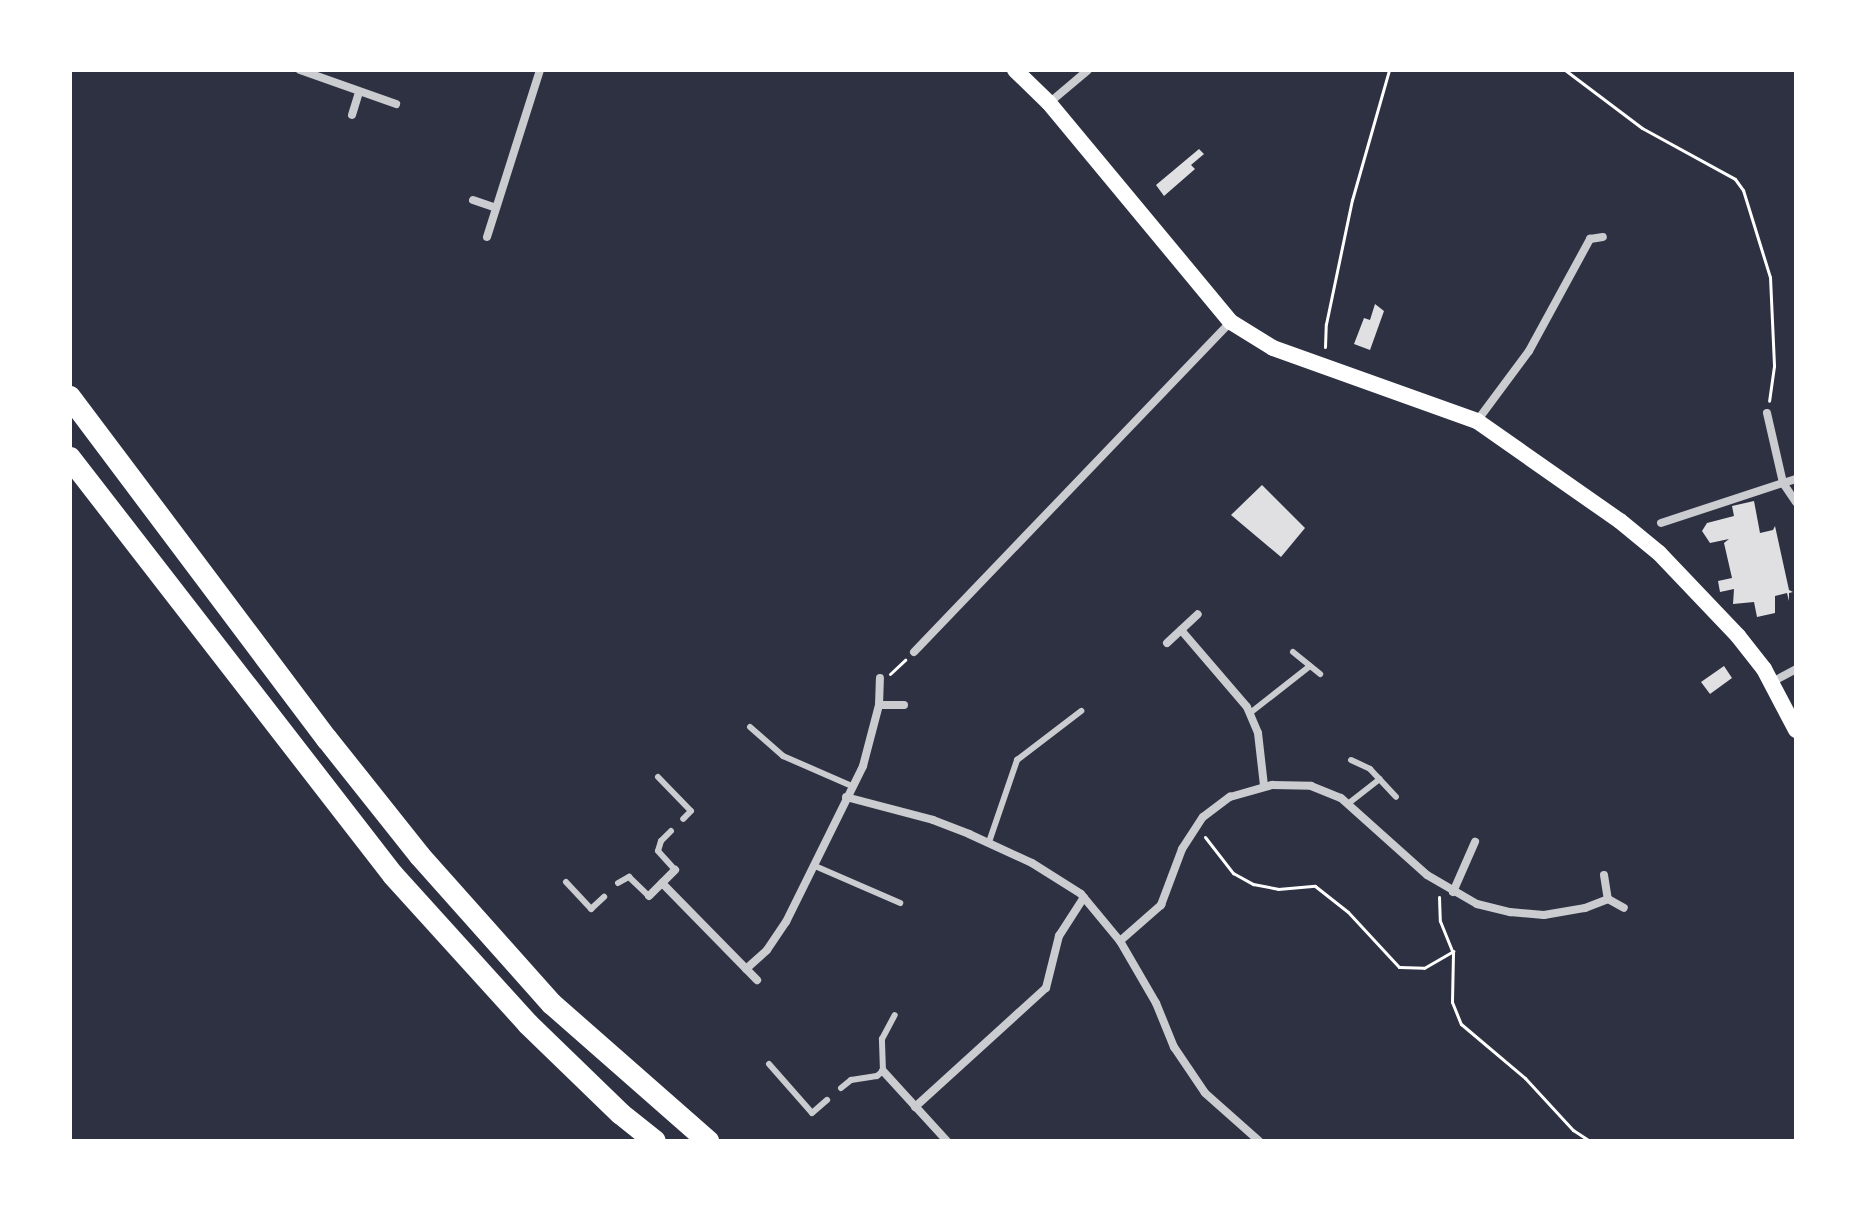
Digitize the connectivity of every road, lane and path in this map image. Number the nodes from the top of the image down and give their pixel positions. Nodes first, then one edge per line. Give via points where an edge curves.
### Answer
1 (300, 70) edge
2 (540, 70) edge
3 (1015, 70) edge
4 (1088, 70) edge
5 (1389, 70) edge
6 (1565, 70) edge
7 (359, 92) junction
8 (1049, 103) junction
9 (396, 104) dead end
10 (352, 115) dead end
11 (473, 200) dead end
12 (496, 208) junction
13 (487, 237) dead end
14 (1603, 237) dead end
15 (1231, 322) junction
16 (1325, 346) dead end
17 (70, 397) edge
18 (1767, 413) joint
19 (1477, 421) junction
20 (70, 458) edge
21 (1796, 479) edge
22 (1783, 483) junction
23 (1796, 502) edge
24 (1661, 523) dead end
25 (1198, 614) dead end
26 (1181, 630) junction
27 (1167, 643) dead end
28 (914, 652) joint
29 (1293, 652) dead end
30 (1310, 666) junction
31 (1796, 669) edge
32 (1320, 674) dead end
33 (880, 678) joint
34 (1772, 682) junction
35 (879, 705) junction
36 (904, 705) dead end
37 (1081, 711) dead end
38 (1250, 713) junction
39 (750, 727) dead end
40 (1796, 730) edge
41 (1351, 760) dead end
42 (658, 777) dead end
43 (1380, 779) junction
44 (852, 786) junction
45 (1264, 786) junction
46 (846, 797) junction
47 (1396, 797) dead end
48 (1349, 803) junction
49 (683, 819) dead end
50 (1197, 825) junction
51 (671, 831) dead end
52 (989, 842) junction
53 (1475, 842) dead end
54 (815, 866) junction
55 (675, 870) joint
56 (1604, 875) dead end
57 (566, 882) dead end
58 (618, 883) dead end
59 (662, 883) junction
60 (1449, 889) junction
61 (649, 896) joint
62 (604, 897) dead end
63 (1084, 897) junction
64 (1608, 899) junction
65 (900, 903) dead end
66 (1624, 908) dead end
67 (1120, 941) junction
68 (1453, 951) junction
69 (746, 969) junction
70 (757, 980) dead end
71 (895, 1015) dead end
72 (769, 1064) dead end
73 (883, 1071) junction
74 (841, 1088) dead end
75 (827, 1100) dead end
76 (915, 1107) junction
77 (655, 1141) edge
78 (708, 1141) edge
79 (947, 1141) edge
80 (1259, 1141) edge
81 (1590, 1141) edge

1 - 7 street
2 - 12 street
3 - 8 main road
4 - 8 street
5 - 16 path via 1352,200
6 - 18 path via 1642,128 1735,179 1743,190 1770,277 1774,366
7 - 9 street
7 - 10 street
8 - 15 main road
11 - 12 street
12 - 13 street
14 - 19 street via 1590,239 1529,351
15 - 19 main road via 1273,348
15 - 28 street
17 - 78 highway via 420,856 552,1004
18 - 22 street
19 - 34 main road via 1649,543 1738,636
20 - 77 highway via 393,875 528,1024
21 - 22 street
22 - 23 street
22 - 24 street
25 - 26 street
26 - 27 street
26 - 38 street
28 - 33 path
29 - 30 lane
30 - 32 lane
30 - 38 lane
31 - 34 street
33 - 35 street
34 - 40 main road
35 - 36 street
35 - 44 street via 867,754
37 - 52 lane via 1017,760
38 - 45 street via 1260,742
39 - 44 lane via 783,756
41 - 43 lane
42 - 49 lane via 691,811
43 - 47 lane
43 - 48 lane
44 - 46 street
45 - 48 street via 1311,786
45 - 50 street via 1221,802
46 - 52 street via 933,820
46 - 54 street
48 - 60 street via 1413,864
50 - 67 street via 1161,905
50 - 68 path via 1230,870 1246,881 1271,888 1308,884 1322,891 1399,967 1424,968
51 - 55 lane via 658,851
52 - 63 street
53 - 60 street
54 - 65 lane
54 - 69 street via 776,938
55 - 59 street
56 - 64 street
57 - 62 lane via 591,909
58 - 61 lane via 629,877
59 - 61 street
59 - 69 street
60 - 64 street via 1477,904 1526,915 1562,914
60 - 68 path via 1437,907
63 - 67 street
63 - 76 street via 1059,936 1046,988
64 - 66 street
67 - 80 street via 1174,1047 1205,1093
68 - 81 path via 1452,1002 1461,1024
69 - 70 street
71 - 73 lane via 882,1039
72 - 75 lane via 812,1113
73 - 74 lane
73 - 76 street
76 - 79 street

